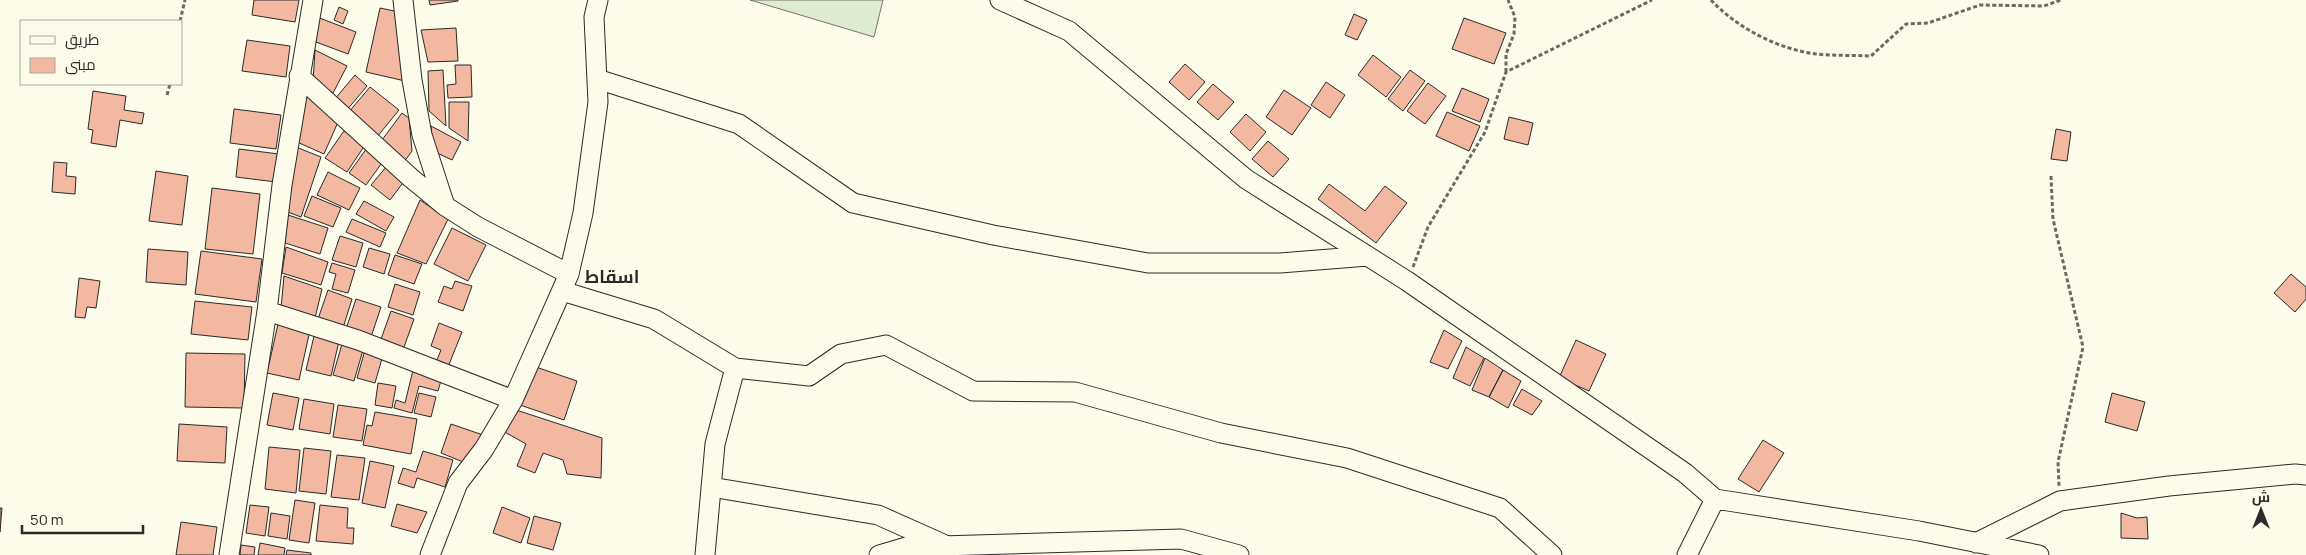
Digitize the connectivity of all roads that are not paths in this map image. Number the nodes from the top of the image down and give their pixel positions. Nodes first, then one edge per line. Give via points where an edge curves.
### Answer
1 (313, 0) edge
2 (403, 0) edge
3 (598, 0) edge
4 (1000, 0) edge
5 (299, 76) junction
6 (597, 79) junction
7 (444, 206) junction
8 (1368, 256) junction
9 (565, 283) junction
10 (267, 311) junction
11 (735, 368) junction
12 (513, 400) junction
13 (2306, 475) edge
14 (711, 487) junction
15 (1715, 499) junction
16 (1976, 543) junction
17 (949, 546) junction
18 (1183, 547) edge
19 (906, 551) edge
20 (229, 555) edge
21 (430, 555) edge
22 (705, 555) edge
23 (879, 555) edge
24 (1239, 555) edge
25 (1552, 555) edge
26 (1687, 555) edge
27 (2039, 555) edge

1 - 5 street
2 - 7 street via 422,135
3 - 6 street via 594,17
4 - 8 street via 1069,31 1246,179
5 - 7 street
5 - 10 street
6 - 8 street via 739,124 853,203 974,231 1148,262 1280,263
6 - 9 street via 598,102 583,213
7 - 9 street
8 - 15 street via 1685,473
9 - 11 street via 654,320
9 - 12 street
10 - 12 street via 358,340
10 - 20 street
11 - 14 street via 715,444
11 - 25 street via 809,376 841,354 886,345 973,391 1076,392 1220,433 1347,458 1500,508
12 - 21 street via 484,450 458,483
13 - 16 street via 2178,485 2060,501
14 - 17 street via 878,515
14 - 22 street
15 - 16 street
15 - 26 street
16 - 27 street
17 - 18 street
17 - 19 street
18 - 24 street
19 - 23 street

